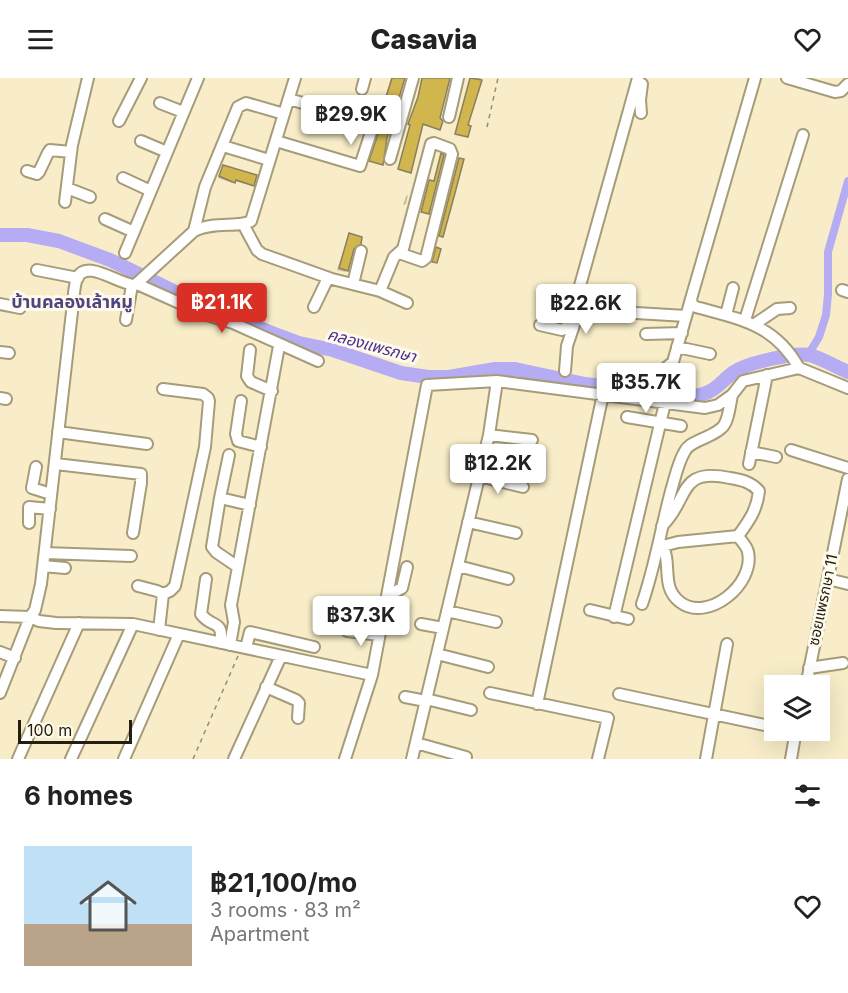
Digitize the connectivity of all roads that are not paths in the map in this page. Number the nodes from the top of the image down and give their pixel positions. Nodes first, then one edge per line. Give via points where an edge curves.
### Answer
1 (88, 78) edge
2 (141, 78) edge
3 (198, 78) edge
4 (293, 78) edge
5 (413, 78) edge
6 (459, 78) edge
7 (638, 78) edge
8 (644, 78) edge
9 (755, 78) edge
10 (787, 78) edge
11 (848, 84) edge
12 (289, 99) junction
13 (160, 103) dead end
14 (183, 112) junction
15 (641, 113) dead end
16 (284, 114) junction
17 (449, 117) dead end
18 (119, 121) dead end
19 (802, 135) dead end
20 (141, 141) dead end
21 (276, 141) junction
22 (223, 146) junction
23 (71, 152) junction
24 (167, 152) junction
25 (390, 159) dead end
26 (269, 160) junction
27 (27, 171) dead end
28 (123, 178) dead end
29 (67, 188) junction
30 (151, 191) junction
31 (90, 197) dead end
32 (64, 202) dead end
33 (105, 219) dead end
34 (243, 224) junction
35 (194, 231) junction
36 (134, 232) junction
37 (361, 251) dead end
38 (125, 253) dead end
39 (399, 253) junction
40 (38, 270) dead end
41 (78, 278) junction
42 (328, 278) junction
43 (139, 281) junction
44 (353, 284) junction
45 (733, 288) dead end
46 (380, 291) junction
47 (691, 299) junction
48 (407, 303) dead end
49 (576, 303) junction
50 (0, 304) edge
51 (314, 307) dead end
52 (20, 308) dead end
53 (790, 308) dead end
54 (636, 313) dead end
55 (726, 315) junction
56 (686, 316) junction
57 (126, 321) dead end
58 (750, 322) junction
59 (540, 325) dead end
60 (682, 333) junction
61 (646, 334) dead end
62 (279, 346) junction
63 (677, 347) junction
64 (250, 350) dead end
65 (710, 354) dead end
66 (318, 362) dead end
67 (797, 364) junction
68 (565, 371) dead end
69 (767, 375) junction
70 (645, 376) dead end
71 (496, 381) junction
72 (848, 388) edge
73 (164, 389) dead end
74 (272, 391) junction
75 (603, 394) junction
76 (732, 395) junction
77 (241, 401) dead end
78 (665, 402) junction
79 (627, 417) dead end
80 (661, 422) junction
81 (681, 426) dead end
82 (58, 432) junction
83 (489, 435) junction
84 (532, 440) dead end
85 (147, 444) dead end
86 (261, 447) junction
87 (791, 450) dead end
88 (751, 452) junction
89 (229, 455) dead end
90 (776, 457) dead end
91 (56, 464) junction
92 (749, 464) dead end
93 (36, 467) dead end
94 (848, 468) edge
95 (479, 476) junction
96 (848, 479) edge
97 (32, 488) junction
98 (523, 488) dead end
99 (51, 494) junction
100 (220, 498) junction
101 (250, 505) junction
102 (845, 506) edge
103 (29, 507) junction
104 (50, 509) junction
105 (844, 521) edge
106 (468, 522) junction
107 (29, 523) dead end
108 (662, 526) junction
109 (133, 533) dead end
110 (516, 533) dead end
111 (738, 536) junction
112 (661, 544) junction
113 (45, 553) junction
114 (131, 556) dead end
115 (43, 566) junction
116 (458, 566) junction
117 (238, 567) junction
118 (407, 567) dead end
119 (65, 568) dead end
120 (206, 579) dead end
121 (508, 579) dead end
122 (828, 579) junction
123 (848, 584) edge
124 (138, 586) dead end
125 (163, 594) junction
126 (387, 596) junction
127 (642, 604) dead end
128 (590, 610) dead end
129 (447, 611) junction
130 (0, 616) edge
131 (30, 617) junction
132 (615, 617) junction
133 (628, 619) dead end
134 (496, 622) dead end
135 (79, 623) junction
136 (133, 624) junction
137 (421, 624) dead end
138 (443, 628) junction
139 (159, 630) junction
140 (347, 631) dead end
141 (179, 634) junction
142 (380, 635) junction
143 (226, 644) junction
144 (727, 644) dead end
145 (314, 647) dead end
146 (244, 648) junction
147 (0, 652) edge
148 (437, 654) junction
149 (281, 656) junction
150 (15, 658) junction
151 (843, 663) dead end
152 (488, 667) dead end
153 (809, 668) junction
154 (372, 675) junction
155 (808, 675) edge
156 (266, 687) junction
157 (0, 693) edge
158 (490, 693) dead end
159 (620, 694) dead end
160 (405, 697) dead end
161 (426, 700) junction
162 (537, 704) junction
163 (471, 710) dead end
164 (715, 714) junction
165 (298, 718) dead end
166 (764, 725) edge
167 (793, 741) edge
168 (416, 743) junction
169 (466, 756) dead end
170 (18, 759) edge
171 (71, 759) edge
172 (124, 759) edge
173 (234, 759) edge
174 (345, 759) edge
175 (412, 759) edge
176 (598, 759) edge
177 (706, 759) edge
178 (790, 759) edge

1 - 23 street
2 - 18 street
3 - 14 street
4 - 12 street
5 - 25 street
6 - 17 street
7 - 49 street
8 - 15 street
9 - 47 street
10 - 11 street via 835,92
12 - 16 street
12 - 21 street via 367,122 372,129 360,166
13 - 14 street
14 - 24 street
16 - 21 street
16 - 22 street via 240,105
19 - 58 street
20 - 24 street
21 - 26 street
22 - 26 street
22 - 35 street
23 - 27 street via 50,150 37,174
23 - 29 street
24 - 30 street
26 - 34 street via 252,220
28 - 30 street
29 - 31 street
29 - 32 street
30 - 36 street
33 - 36 street
34 - 35 street via 205,226
34 - 42 street via 262,254
35 - 43 street
36 - 38 street
37 - 44 street
39 - 39 street via 431,144 450,149 452,154 426,258 423,261
39 - 46 street via 394,256
40 - 41 street
41 - 43 street via 92,270 123,283
41 - 82 street
42 - 44 street
42 - 51 street
43 - 57 street
43 - 62 street
44 - 46 street
45 - 55 street
46 - 48 street
47 - 55 street via 696,307
47 - 56 street
49 - 59 street via 567,327 559,330
49 - 68 street via 578,313 567,346
50 - 52 street
53 - 58 street via 777,309
54 - 56 street
55 - 58 street
56 - 60 street
58 - 67 street via 766,331
60 - 61 street
60 - 63 street
62 - 66 street
62 - 74 street
63 - 65 street
63 - 70 street via 671,365
64 - 74 street via 247,376 256,385
67 - 69 street
67 - 72 street
69 - 76 street via 743,381
69 - 88 street
71 - 75 street
71 - 83 street
71 - 126 street via 425,387
73 - 125 street via 203,394 209,401 205,447 175,586
74 - 86 street
75 - 78 street
75 - 162 street
76 - 78 street via 712,407
76 - 108 street via 722,430 685,450
77 - 86 street via 238,441
78 - 80 street
79 - 80 street
80 - 81 street
80 - 132 street
82 - 85 street
82 - 91 street
83 - 84 street
83 - 95 street
86 - 101 street
87 - 94 street
88 - 90 street
88 - 92 street
89 - 100 street
91 - 99 street
91 - 109 street via 141,474
93 - 97 street
95 - 98 street
95 - 106 street
96 - 102 street, ซอยแพรกษา 11
97 - 99 street
97 - 103 street
99 - 104 street
100 - 101 street
100 - 117 street via 212,547
101 - 117 street
102 - 105 street, ซอยแพรกษา 11
103 - 104 street
103 - 107 street
104 - 113 street
105 - 122 street, ซอยแพรกษา 11
106 - 110 street
106 - 116 street
108 - 111 street via 673,515 687,485 699,476 716,475 744,480 759,491 752,518
108 - 112 street
111 - 112 street
111 - 112 street via 748,553 742,582 734,593 709,606 689,606 669,591 666,555
112 - 127 street
113 - 114 street
113 - 115 street
115 - 119 street
115 - 131 street via 36,610
116 - 121 street
116 - 129 street
117 - 143 street via 231,605 234,622
118 - 126 street via 402,588
120 - 143 street via 201,614 220,628
122 - 123 street
122 - 153 street, ซอยแพรกษา 11
124 - 125 street
125 - 139 street
126 - 142 street
128 - 132 street
129 - 134 street
129 - 138 street
130 - 131 street
131 - 135 street
131 - 150 street
132 - 133 street
135 - 136 street
135 - 170 street
136 - 139 street
136 - 171 street
137 - 138 street
138 - 148 street
139 - 141 street
140 - 142 street
141 - 143 street
141 - 172 street
142 - 154 street
143 - 146 street
144 - 164 street
145 - 146 street via 250,632
146 - 149 street
147 - 150 street
148 - 152 street
148 - 161 street
149 - 154 street
149 - 156 street
150 - 157 street
151 - 153 street
153 - 155 street, ซอยแพรกษา 11
154 - 174 street
156 - 165 street via 297,700
156 - 173 street
158 - 162 street
159 - 164 street
160 - 161 street
161 - 163 street
161 - 168 street
162 - 176 street via 608,718
164 - 166 street
164 - 177 street
167 - 178 street
168 - 169 street
168 - 175 street

